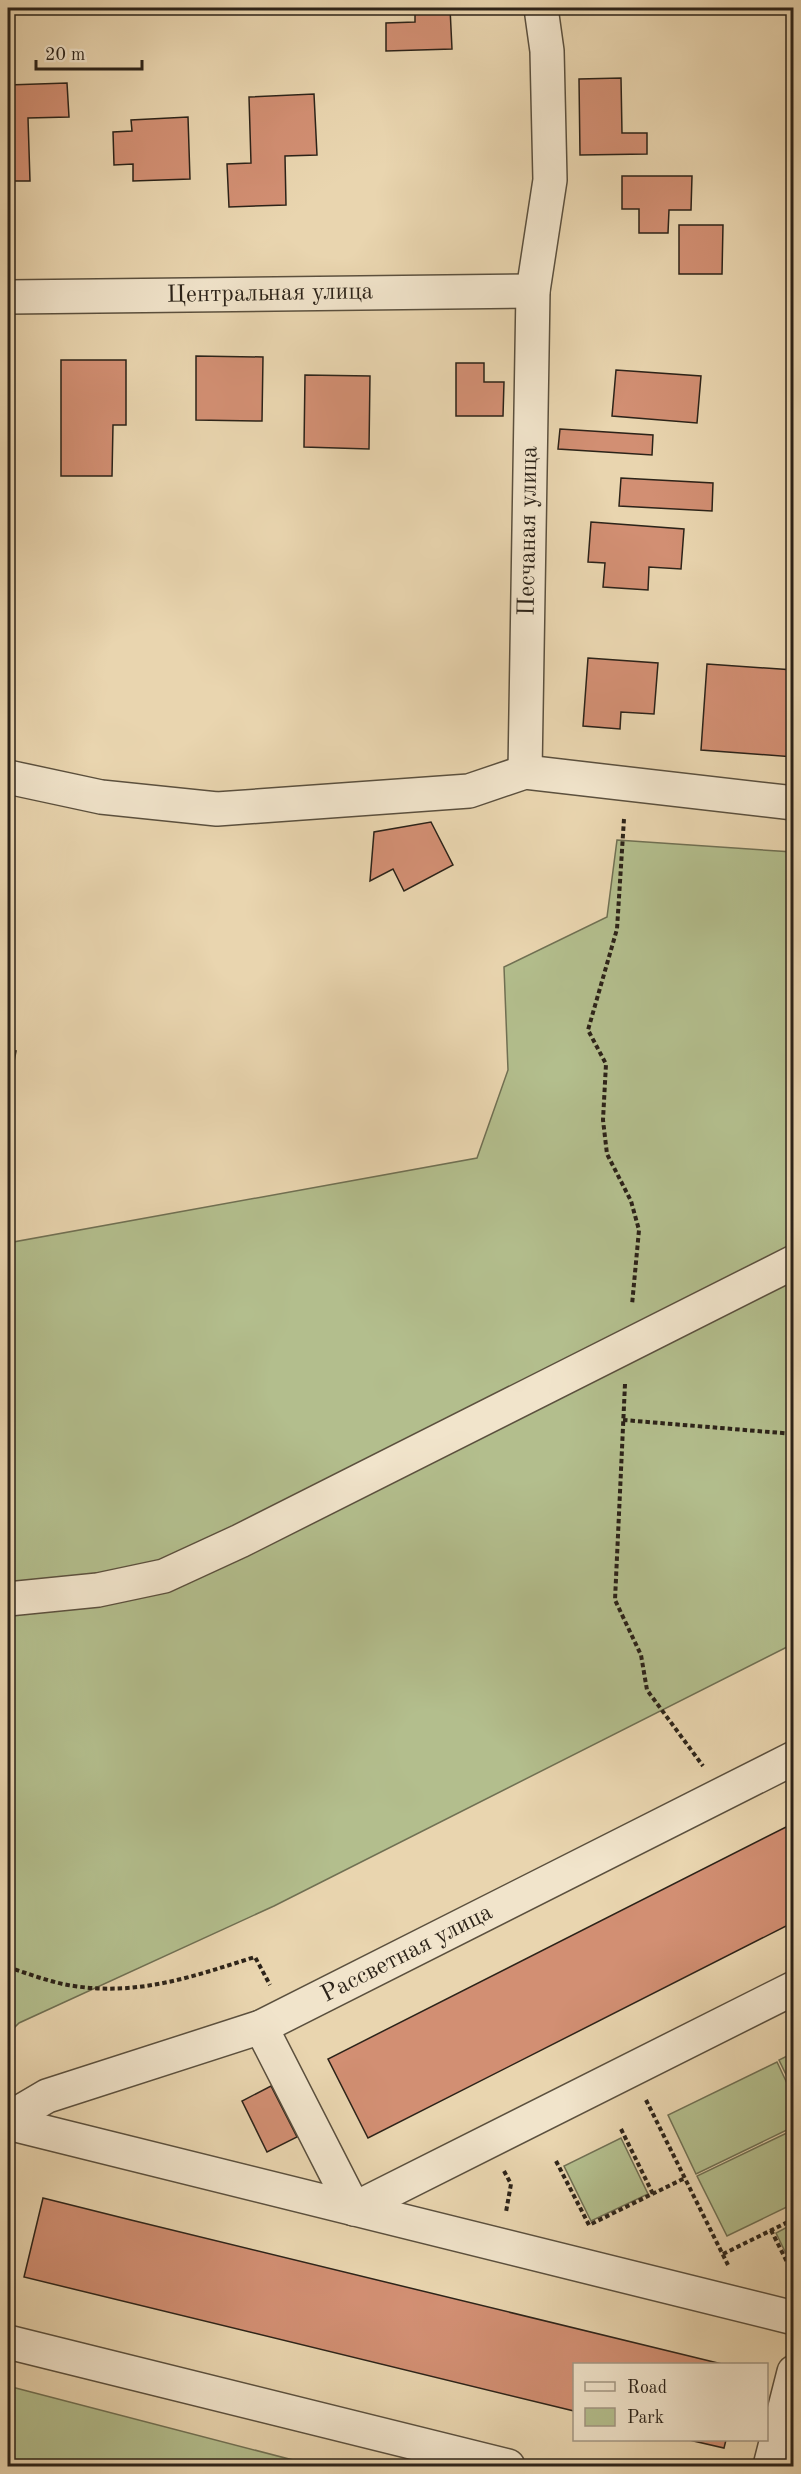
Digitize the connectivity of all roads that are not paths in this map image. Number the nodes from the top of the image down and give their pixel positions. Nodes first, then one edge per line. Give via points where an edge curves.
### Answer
1 (541, 8) edge
2 (533, 291) junction
3 (8, 297) edge
4 (525, 772) junction
5 (8, 777) edge
6 (794, 803) edge
7 (794, 1262) edge
8 (8, 1599) edge
9 (794, 1758) edge
10 (794, 1988) edge
11 (273, 2021) junction
12 (8, 2121) edge
13 (354, 2209) junction
14 (794, 2318) edge
15 (8, 2342) edge
16 (794, 2372) edge
17 (508, 2466) edge
18 (770, 2466) edge

1 - 2 street, Песчаная улица via 547,51 550,180
2 - 3 street, Центральная улица
2 - 4 street, Песчаная улица
4 - 5 street via 469,790 217,809 101,797
4 - 6 street
7 - 8 street via 164,1576 98,1590
9 - 11 street, Рассветная улица
10 - 13 street
11 - 12 street, Рассветная улица via 47,2096
11 - 13 street
12 - 13 street
13 - 14 street
15 - 17 street
16 - 18 street

